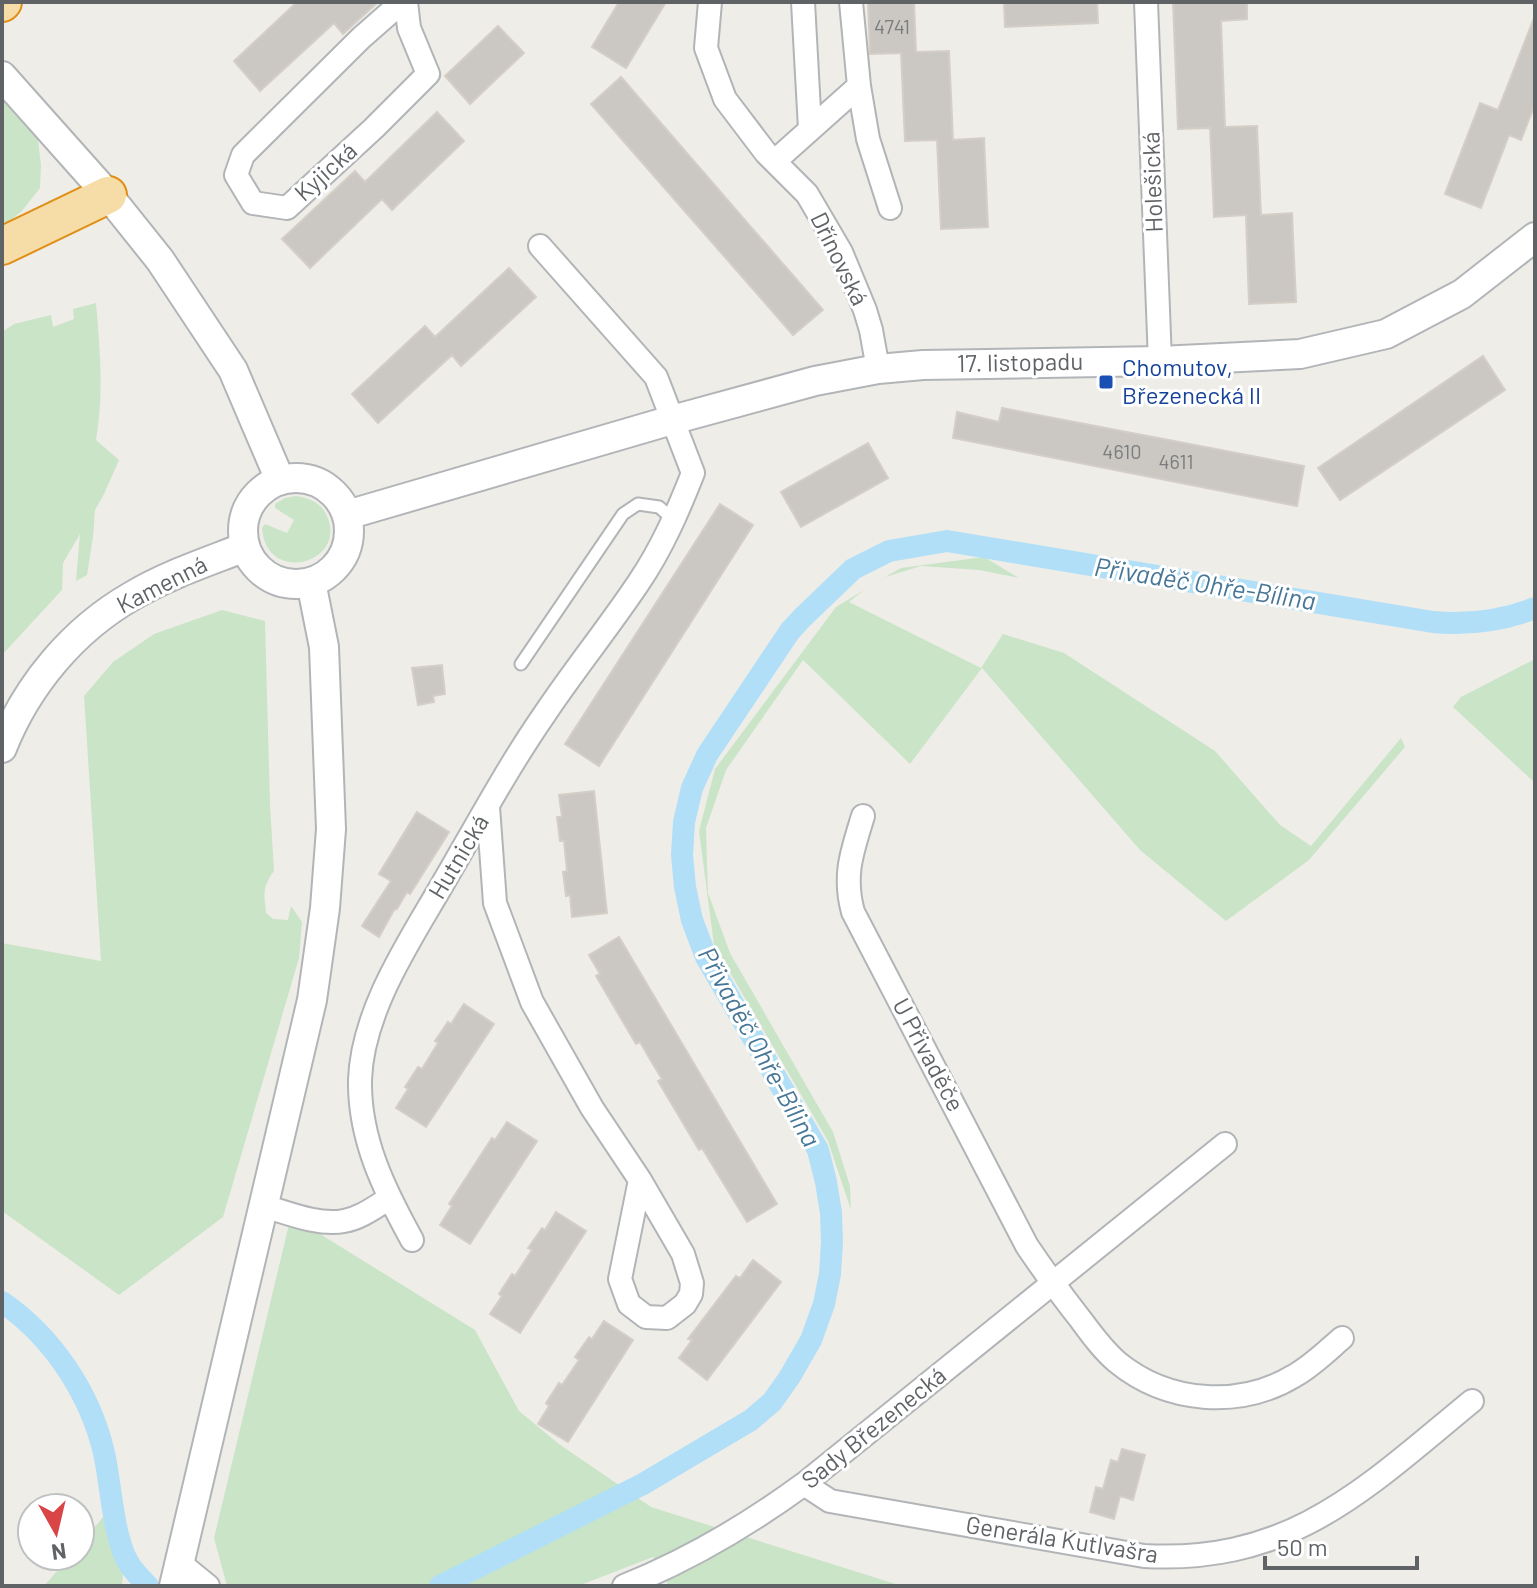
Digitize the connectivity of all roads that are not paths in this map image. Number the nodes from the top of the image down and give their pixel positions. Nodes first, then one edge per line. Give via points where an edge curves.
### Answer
1 (404, 2) edge
2 (710, 2) edge
3 (803, 2) edge
4 (851, 2) edge
5 (1146, 2) edge
6 (2, 76) edge
7 (859, 86) junction
8 (810, 129) junction
9 (775, 161) junction
10 (108, 195) junction
11 (890, 208) dead end
12 (1535, 237) edge
13 (2, 246) edge
14 (540, 246) dead end
15 (1160, 361) junction
16 (878, 369) junction
17 (672, 420) junction
18 (280, 480) junction
19 (347, 515) junction
20 (674, 520) junction
21 (245, 547) junction
22 (311, 582) junction
23 (521, 664) dead end
24 (2, 748) edge
25 (488, 807) junction
26 (863, 816) dead end
27 (1225, 1144) dead end
28 (640, 1180) junction
29 (390, 1198) junction
30 (264, 1206) junction
31 (412, 1240) dead end
32 (1052, 1283) junction
33 (1342, 1338) dead end
34 (1472, 1401) dead end
35 (804, 1484) junction
36 (177, 1574) edge
37 (208, 1586) edge
38 (624, 1586) edge

1 - 1 street, Kyjická via 243,155 236,175 253,203 287,208 428,74
2 - 9 street, Dřínovská via 706,48 725,99
3 - 8 street
4 - 7 street
5 - 15 street, Holešická
6 - 10 street
7 - 8 street
7 - 11 street via 868,139
8 - 9 street
9 - 16 street, Dřínovská via 807,194 841,252 865,310
10 - 13 highway
10 - 18 street via 160,260 233,370
12 - 15 street, 17. listopadu via 1462,294 1386,334 1300,354
14 - 17 street via 656,377
15 - 16 street, 17. listopadu
16 - 17 street, 17. listopadu
17 - 19 street, 17. listopadu
17 - 20 street via 693,473
18 - 19 street via 321,484 340,500
18 - 21 street via 253,499 245,514
19 - 22 street via 347,549 327,575
20 - 23 lane via 659,507 638,504 623,514
20 - 25 street via 640,580 543,716
21 - 22 street via 252,561 278,581
21 - 24 street, Kamenná via 131,596 89,626 27,697
22 - 30 street via 324,647 331,829 312,1000
25 - 28 street, Hutnická via 495,903 532,1002
25 - 29 street, Hutnická via 398,960 376,1008 363,1056 365,1131
26 - 32 street, U Přivaděče via 848,867 853,912 1027,1246
27 - 32 street, Sady Březenecká
28 - 28 street, Hutnická via 620,1279 629,1304 646,1317 667,1318 685,1304 692,1283 683,1254
29 - 30 street via 362,1215 331,1222
29 - 31 street, Hutnická
30 - 36 street
32 - 33 street via 1117,1361 1150,1383 1188,1395 1230,1397 1266,1390 1304,1370
32 - 35 street, Sady Březenecká
34 - 35 street, Generála Kutlvašra via 1371,1484 1314,1521 1274,1539 1211,1554 1144,1556 830,1501
35 - 38 street, Sady Březenecká via 685,1559
36 - 37 street

